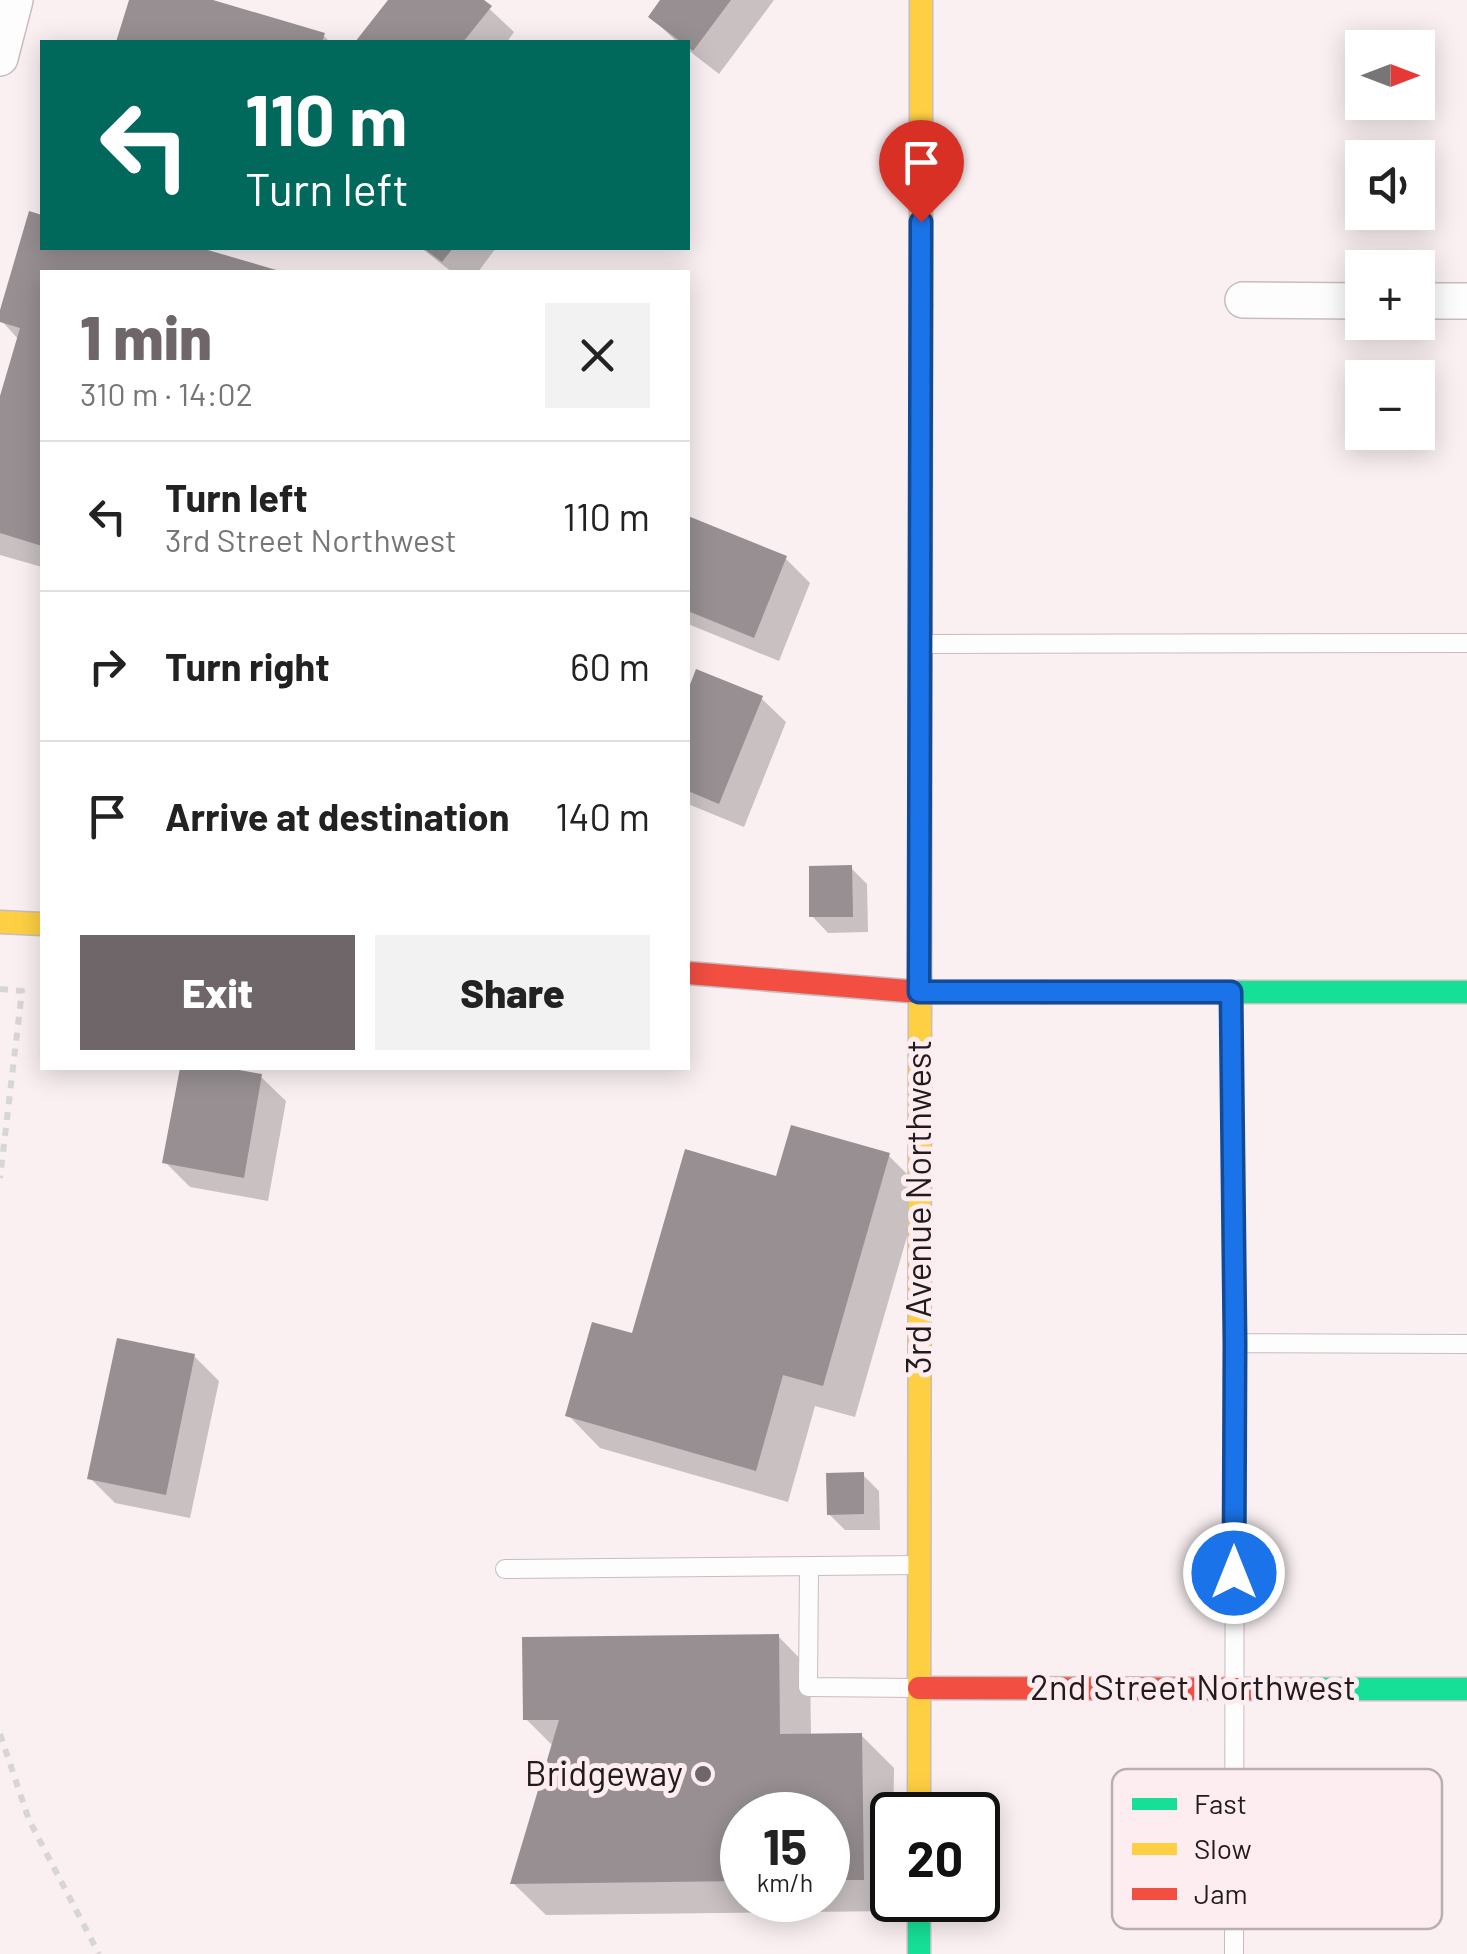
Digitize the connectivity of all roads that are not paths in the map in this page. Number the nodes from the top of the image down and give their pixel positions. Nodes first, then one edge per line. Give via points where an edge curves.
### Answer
1 (15, 0) edge
2 (921, 0) edge
3 (0, 58) edge
4 (1243, 300) dead end
5 (1345, 301) edge
6 (1435, 301) edge
7 (1467, 302) edge
8 (1467, 643) edge
9 (920, 644) junction
10 (0, 922) edge
11 (40, 924) edge
12 (690, 973) edge
13 (919, 992) junction
14 (1231, 992) junction
15 (1467, 992) edge
16 (1235, 1343) junction
17 (1467, 1344) edge
18 (919, 1565) junction
19 (810, 1566) junction
20 (505, 1569) dead end
21 (919, 1688) junction
22 (1233, 1688) junction
23 (1467, 1689) edge
24 (1233, 1769) edge
25 (919, 1792) edge
26 (919, 1922) edge
27 (1234, 1929) edge
28 (918, 1954) edge
29 (1234, 1954) edge

1 - 3 street
2 - 9 main road, 3rd Avenue Northwest
4 - 5 street
6 - 7 street
8 - 9 lane
9 - 13 main road, 3rd Avenue Northwest
10 - 11 main road
12 - 13 main road
13 - 14 main road
13 - 18 main road, 3rd Avenue Northwest
14 - 15 main road
14 - 16 lane
16 - 17 lane
16 - 22 lane
18 - 19 lane
18 - 21 main road, 3rd Avenue Northwest
19 - 20 lane
19 - 21 lane via 808,1687
21 - 22 main road, 2nd Street Northwest
21 - 25 main road, 3rd Avenue Northwest
22 - 23 main road, 2nd Street Northwest
22 - 24 lane
26 - 28 main road
27 - 29 lane

